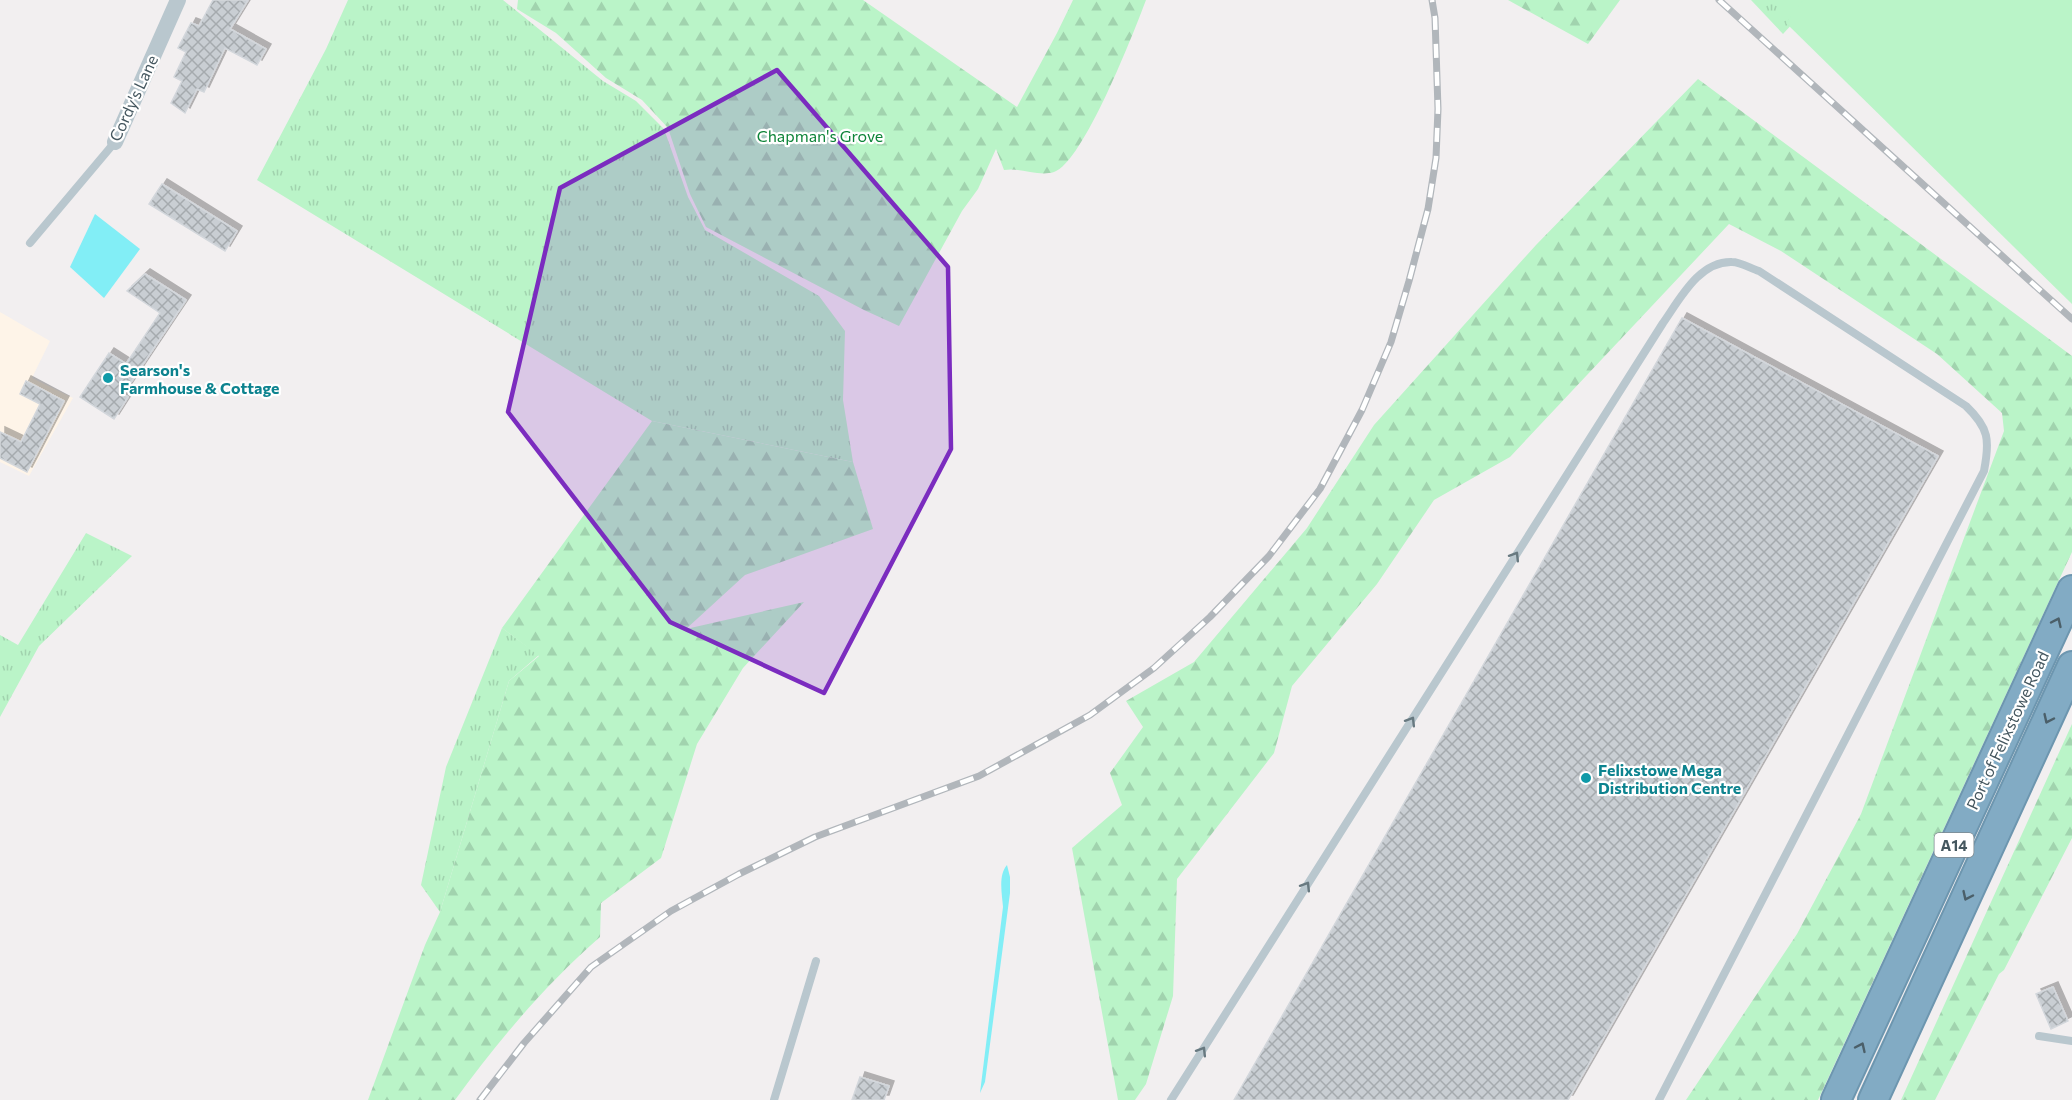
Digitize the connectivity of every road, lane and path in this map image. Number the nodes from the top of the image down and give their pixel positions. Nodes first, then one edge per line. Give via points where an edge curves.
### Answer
1 (178, 0) edge
2 (115, 142) joint
3 (30, 243) dead end
4 (2072, 590) edge
5 (2072, 666) edge
6 (816, 961) dead end
7 (2039, 1036) dead end
8 (2072, 1041) edge
9 (774, 1100) edge
10 (1171, 1100) edge
11 (1659, 1100) edge
12 (1836, 1100) edge
13 (1874, 1100) edge

1 - 2 street, Cordy's Lane
2 - 3 lane, Cordy's Lane
12 -> 4 highway, Port of Felixstowe Road / A14
5 -> 13 highway, Port of Felixstowe Road / A14
6 - 9 lane
7 - 8 lane
10 -> 11 lane via 1663,323 1698,275 1716,263 1734,262 1759,271 1966,406 1986,430 1988,448 1984,471

